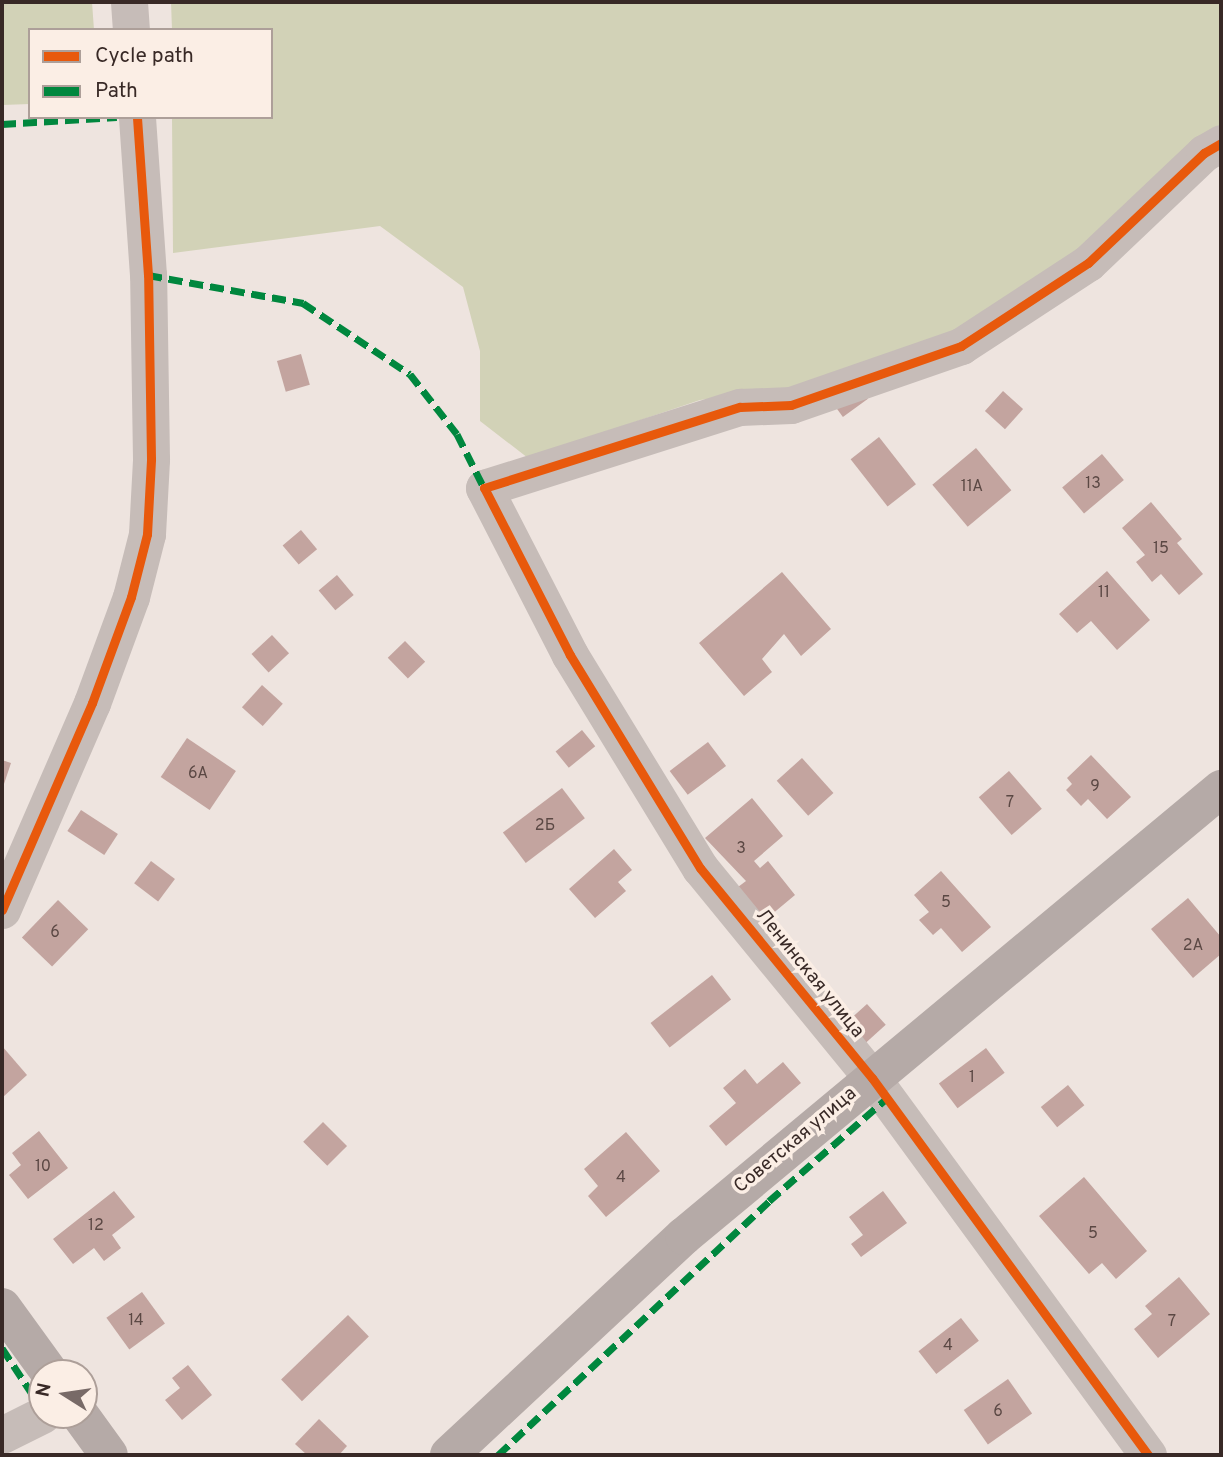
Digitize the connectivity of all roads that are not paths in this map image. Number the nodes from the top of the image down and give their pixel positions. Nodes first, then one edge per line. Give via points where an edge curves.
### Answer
1 (129, 2) edge
2 (131, 28) edge
3 (137, 119) edge
4 (1221, 144) edge
5 (1221, 789) edge
6 (2, 910) edge
7 (872, 1078) junction
8 (2, 1307) edge
9 (40, 1359) edge
10 (28, 1422) edge
11 (90, 1429) edge
12 (2, 1435) edge
13 (110, 1455) edge
14 (450, 1455) edge
15 (1148, 1455) edge

1 - 2 street
3 - 6 street via 148,275 151,459 147,534 131,597 92,702
4 - 7 street, Ленинская улица via 1204,153 1088,263 961,346 791,405 740,407 484,488 570,655 700,869
5 - 7 main road, Советская улица
7 - 14 main road, Советская улица via 684,1236
7 - 15 street, Ленинская улица
8 - 9 main road
10 - 12 street
11 - 13 main road

